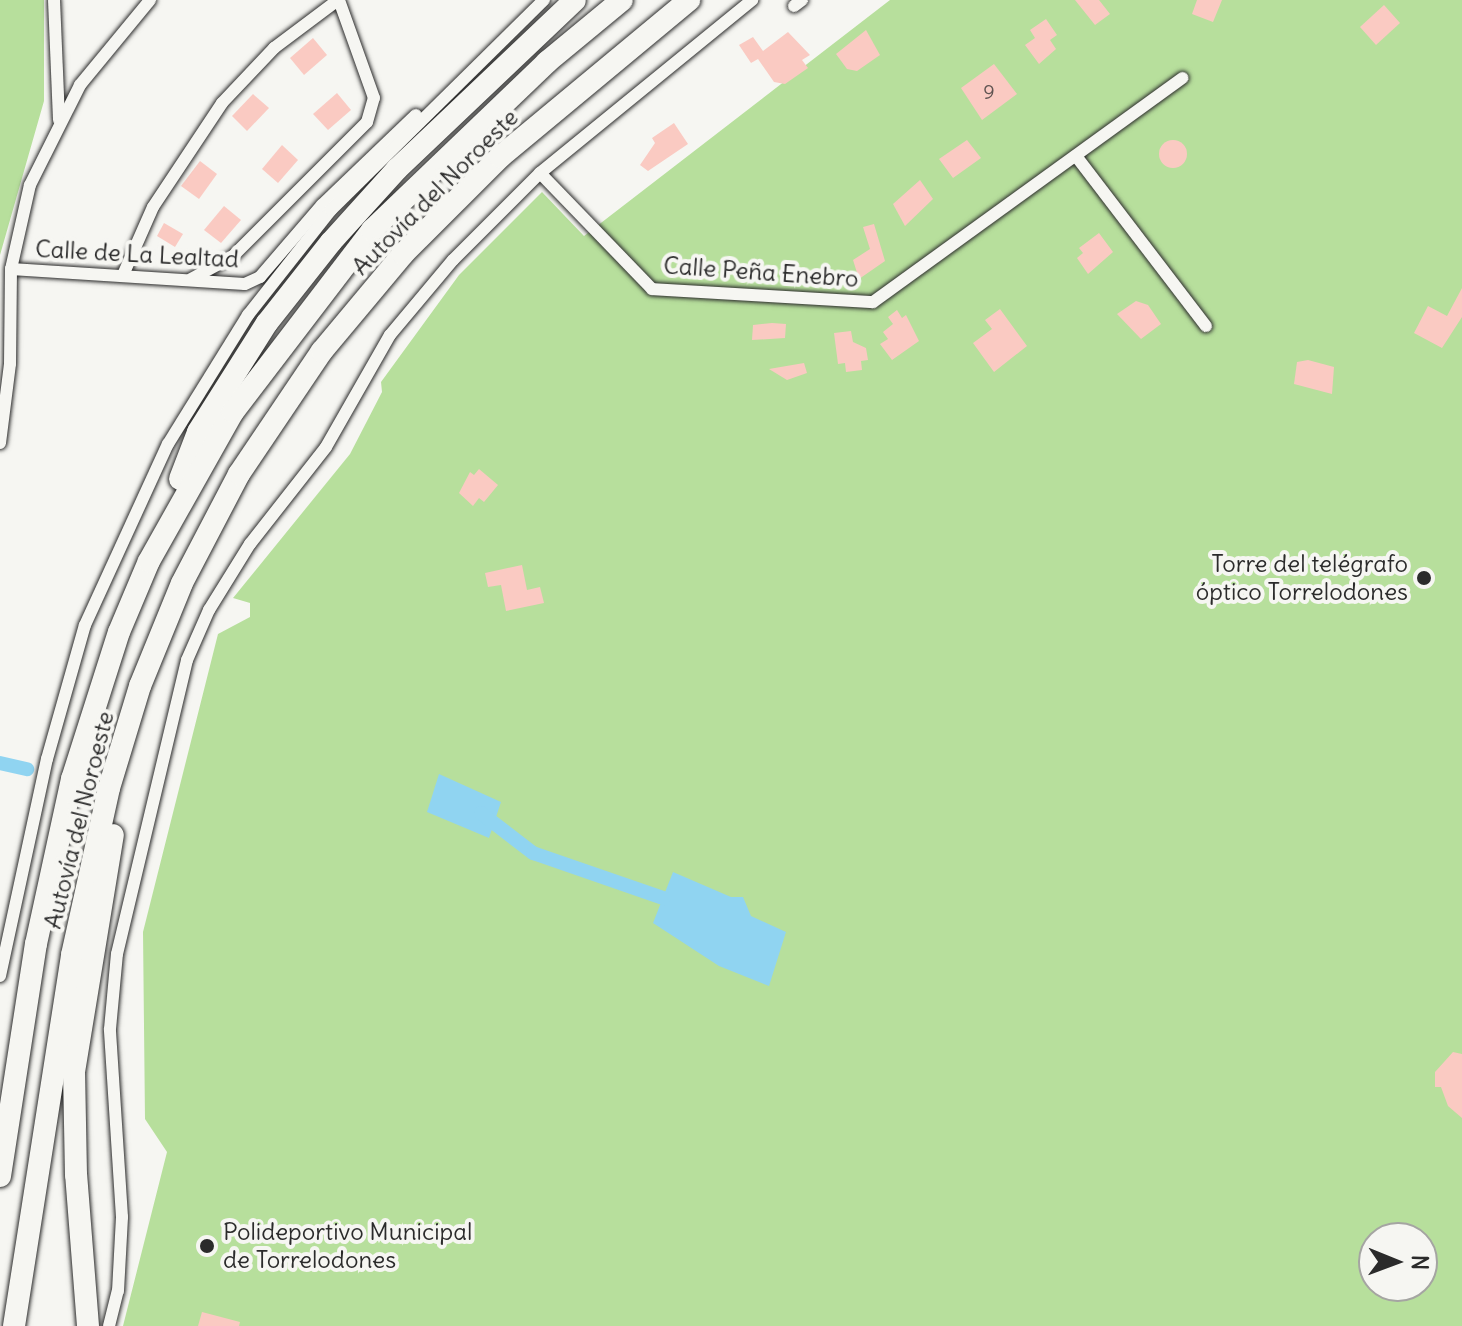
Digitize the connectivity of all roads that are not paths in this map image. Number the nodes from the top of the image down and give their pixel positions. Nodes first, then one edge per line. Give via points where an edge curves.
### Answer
1 (54, 0) edge
2 (150, 0) edge
3 (339, 0) edge
4 (544, 0) edge
5 (575, 0) edge
6 (622, 0) edge
7 (689, 0) edge
8 (752, 0) edge
9 (1183, 78) dead end
10 (453, 86) junction
11 (59, 120) junction
12 (1076, 156) junction
13 (540, 173) junction
14 (11, 269) junction
15 (123, 275) junction
16 (188, 280) junction
17 (1206, 326) dead end
18 (0, 443) edge
19 (149, 561) junction
20 (140, 686) junction
21 (0, 976) edge
22 (0, 1176) edge
23 (14, 1326) edge
24 (88, 1326) edge
25 (109, 1326) edge

1 - 11 street
2 - 11 street via 80,85
3 - 15 street via 274,48 222,103 153,207
3 - 16 street via 374,98 367,122 232,257 215,271
4 - 10 street
5 - 19 highway via 397,169 267,323 198,432
6 - 19 highway, Autovía del Noroeste via 547,62 372,230 280,343 233,412
7 - 20 highway, Autovía del Noroeste via 500,157 403,254 322,351 239,474 182,583
8 - 13 street
9 - 12 street, Calle Peña Enebro
10 - 16 street, Calle de La Lealtad via 397,129 260,277 245,284
10 - 21 street via 331,210 248,315 168,444 85,625 47,759
11 - 14 street via 30,185
12 - 13 street, Calle Peña Enebro via 873,302 652,289
12 - 17 street
13 - 25 street via 453,260 390,335 319,458 250,544 187,660 117,954 110,1029 122,1217 118,1291
14 - 15 street, Calle de La Lealtad
14 - 18 street via 10,364
15 - 16 street, Calle de La Lealtad
19 - 22 highway, Autovía del Noroeste via 119,632 72,779 36,944
20 - 23 highway, Autovía del Noroeste via 109,788 72,955
20 - 24 highway via 74,1072

